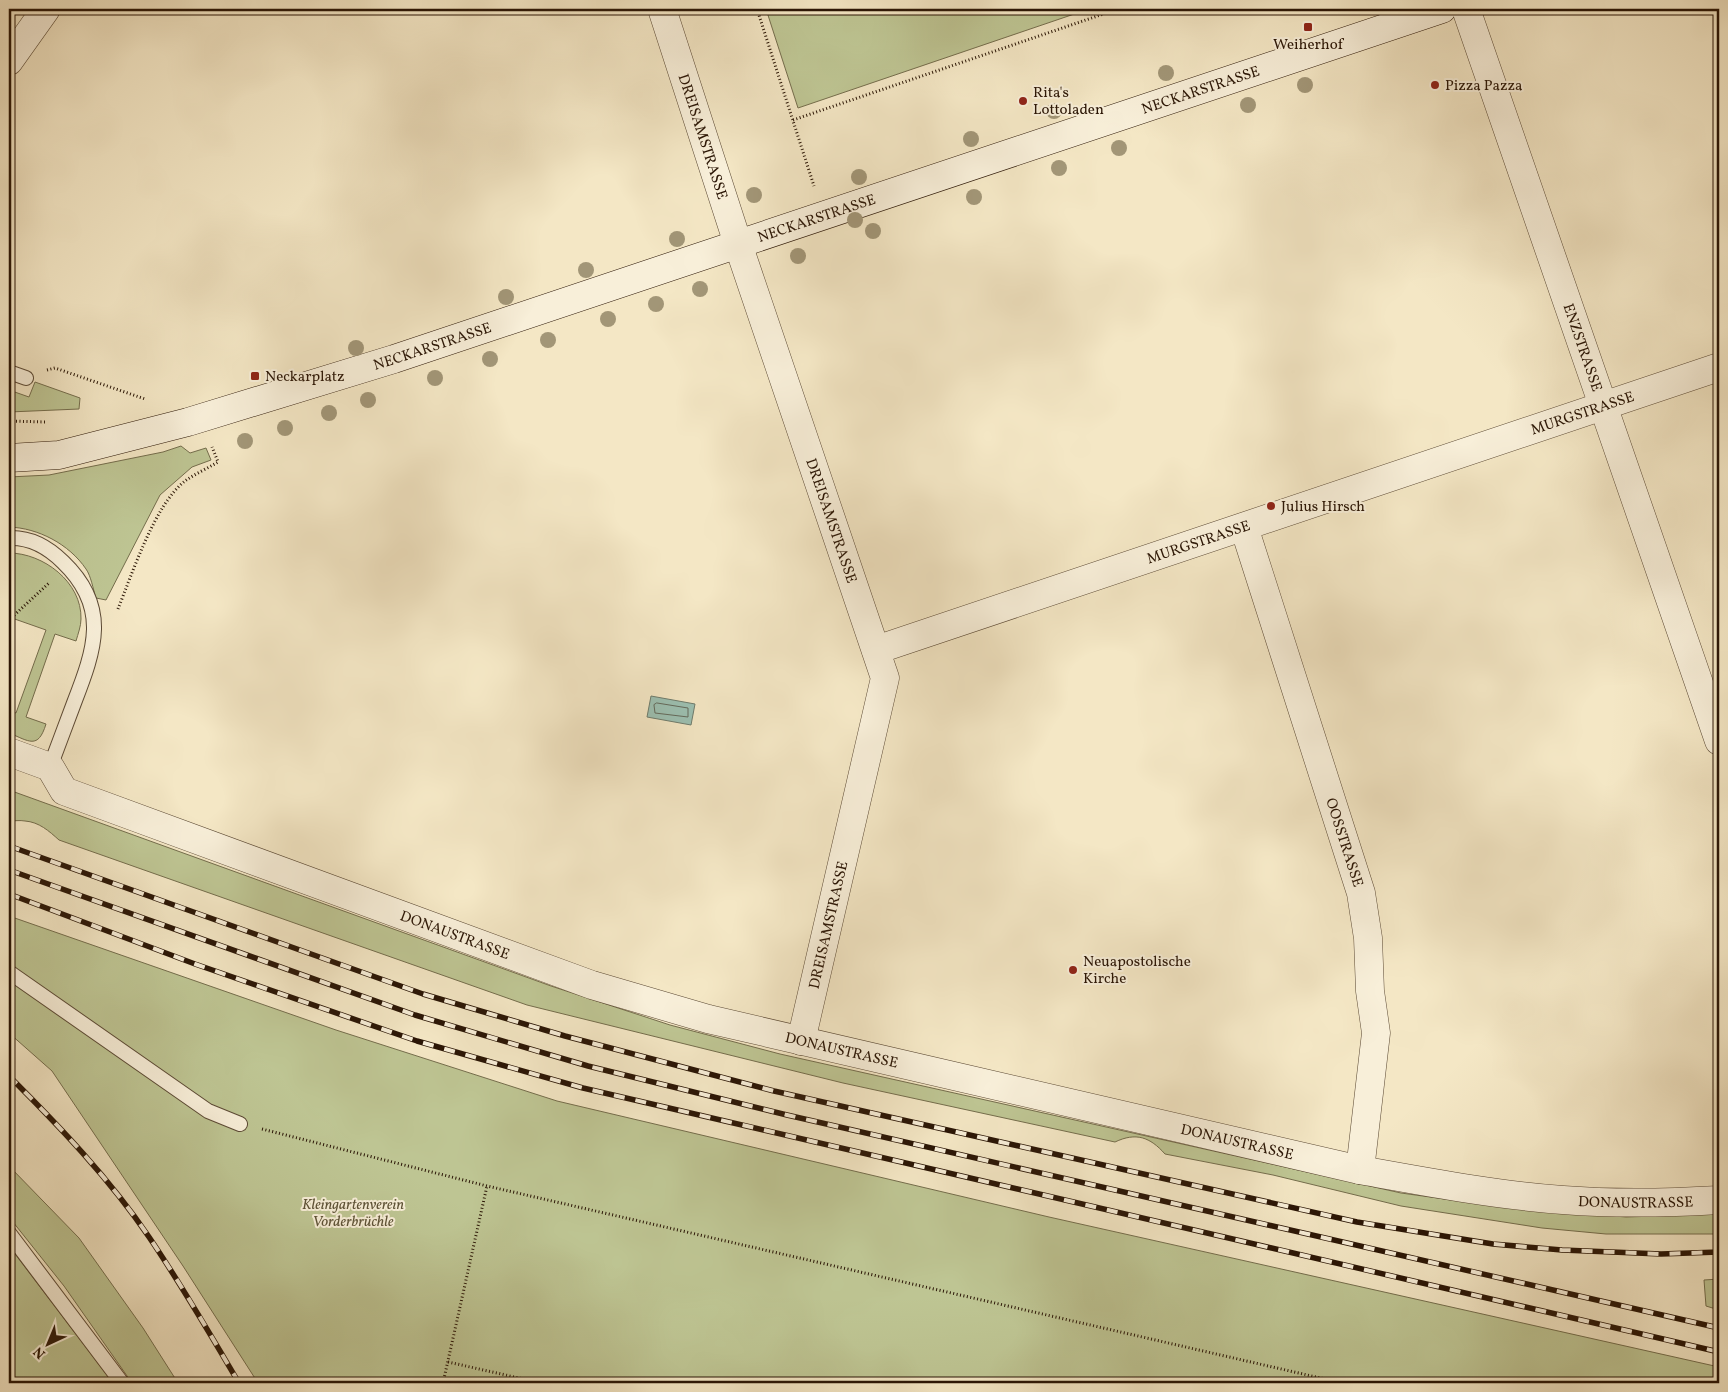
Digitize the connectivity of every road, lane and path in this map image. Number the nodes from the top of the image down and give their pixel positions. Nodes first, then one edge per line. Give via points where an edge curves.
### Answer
1 (46, 9) edge
2 (662, 9) edge
3 (757, 9) edge
4 (1118, 9) edge
5 (1442, 9) edge
6 (1466, 9) edge
7 (9, 61) edge
8 (793, 120) junction
9 (824, 216) junction
10 (738, 244) junction
11 (1719, 367) edge
12 (9, 372) edge
13 (26, 378) joint
14 (151, 401) dead end
15 (1603, 406) junction
16 (188, 422) junction
17 (9, 458) edge
18 (1244, 527) junction
19 (9, 538) edge
20 (67, 566) junction
21 (94, 616) junction
22 (9, 620) edge
23 (876, 650) junction
24 (1719, 741) edge
25 (9, 752) edge
26 (50, 767) junction
27 (9, 972) edge
28 (801, 1042) junction
29 (240, 1124) joint
30 (1360, 1170) junction
31 (487, 1186) junction
32 (1719, 1200) edge
33 (9, 1233) edge
34 (448, 1362) junction
35 (122, 1383) edge
36 (443, 1383) edge
37 (541, 1383) edge
38 (1342, 1383) edge

1 - 7 street
2 - 10 street, DREISAMSTRASSE
3 - 8 path
4 - 8 path
5 - 9 street, NECKARSTRASSE
6 - 15 street, ENZSTRASSE
8 - 9 path
9 - 10 street, NECKARSTRASSE
10 - 16 street, NECKARSTRASSE via 403,356
10 - 23 street, DREISAMSTRASSE
11 - 15 street, MURGSTRASSE
12 - 13 lane
13 - 14 path via 55,368
15 - 18 street, MURGSTRASSE
15 - 24 street, ENZSTRASSE
16 - 17 street, NECKARSTRASSE via 59,454
16 - 21 path via 209,442 218,462 184,482 170,497 156,520 117,613
18 - 23 street, MURGSTRASSE
18 - 30 street, OOSSTRASSE via 1361,893 1376,1033
19 - 20 lane via 33,541 50,550
20 - 21 lane via 79,580
20 - 22 path
21 - 26 lane via 91,660
23 - 28 street, DREISAMSTRASSE via 885,678
25 - 26 street
26 - 28 street, DONAUSTRASSE via 64,791 573,978 708,1019
27 - 29 lane via 208,1111
28 - 30 street, DONAUSTRASSE
29 - 31 path
30 - 32 street, DONAUSTRASSE via 1563,1200 1614,1203
31 - 34 path
31 - 38 path
33 - 35 lane
34 - 36 path
34 - 37 path

